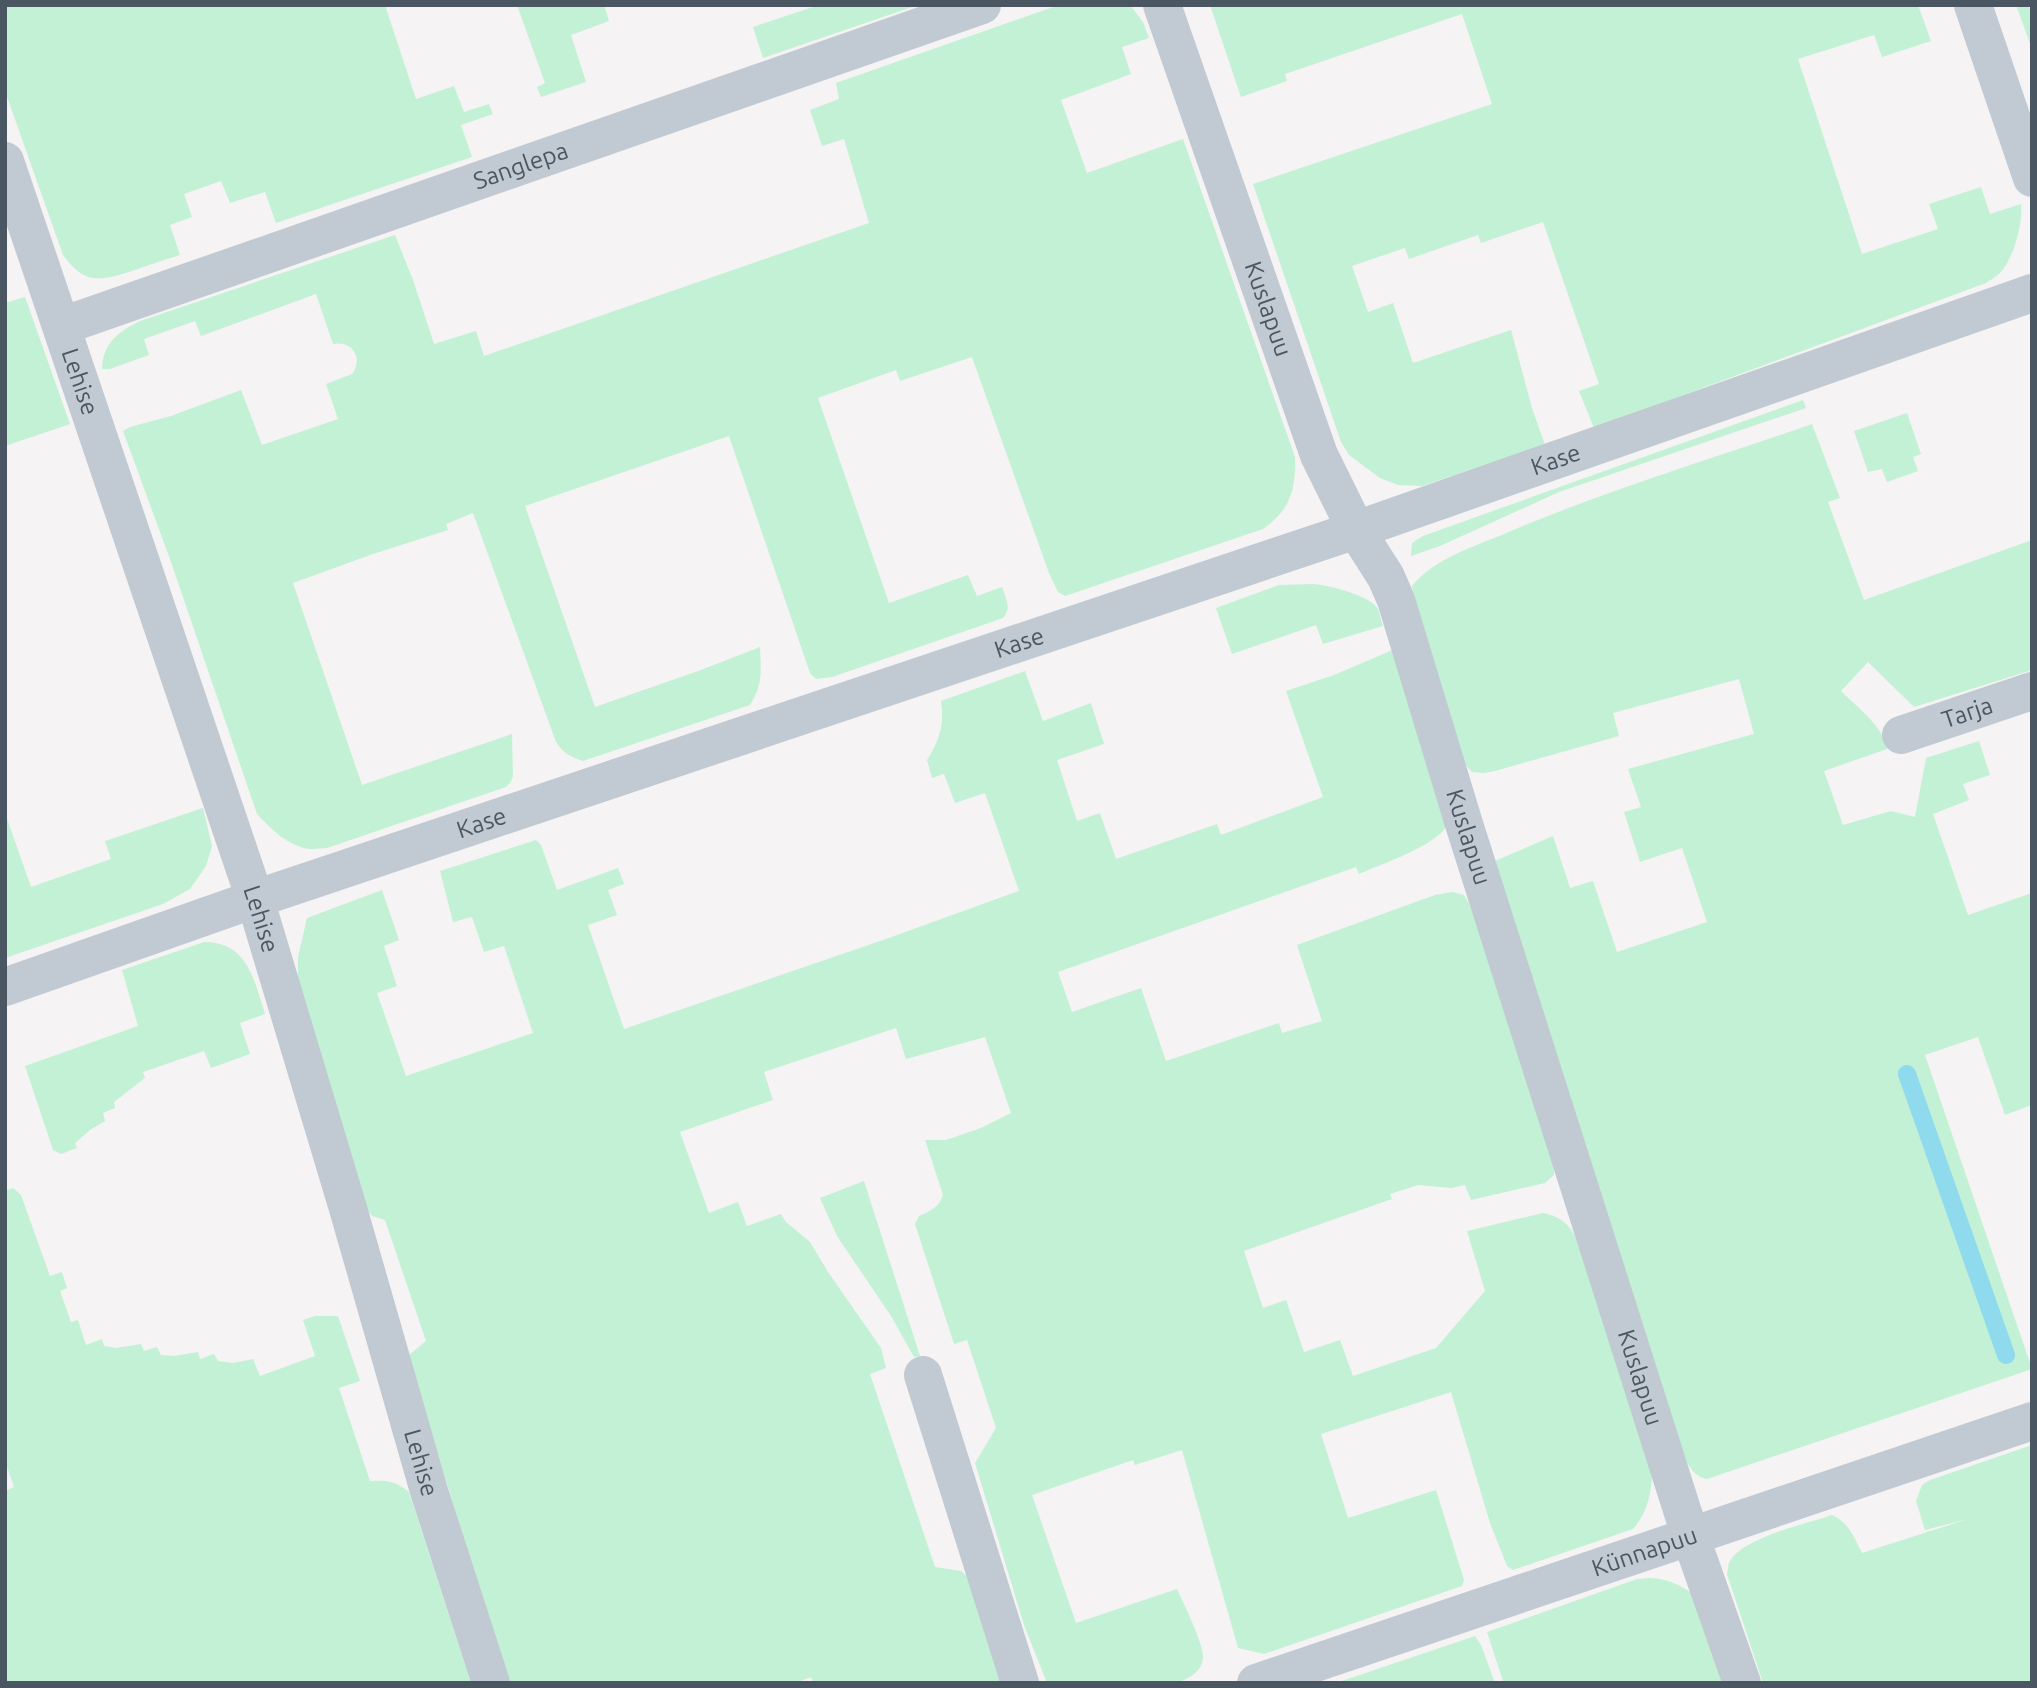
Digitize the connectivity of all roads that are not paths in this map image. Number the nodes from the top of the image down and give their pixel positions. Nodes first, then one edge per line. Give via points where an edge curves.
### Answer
1 (982, 5) edge
2 (1161, 5) edge
3 (1973, 5) edge
4 (5, 161) edge
5 (2032, 178) edge
6 (2032, 293) edge
7 (62, 326) junction
8 (1356, 530) junction
9 (2032, 691) edge
10 (1901, 735) dead end
11 (255, 899) junction
12 (5, 987) edge
13 (923, 1374) dead end
14 (2032, 1421) edge
15 (1690, 1538) junction
16 (491, 1683) edge
17 (1020, 1683) edge
18 (1256, 1683) edge
19 (1742, 1683) edge

1 - 7 street, Sanglepa
2 - 8 street, Kuslapuu via 1319,455
3 - 5 street
4 - 7 street, Lehise
6 - 8 street, Kase
7 - 11 street, Lehise
8 - 11 street, Kase
8 - 15 street, Kuslapuu via 1396,600
9 - 10 street, Tarja
11 - 12 street, Kase
11 - 16 street, Lehise via 429,1491
13 - 17 street
14 - 15 street, Künnapuu
15 - 18 street, Künnapuu
15 - 19 street, Kuslapuu

